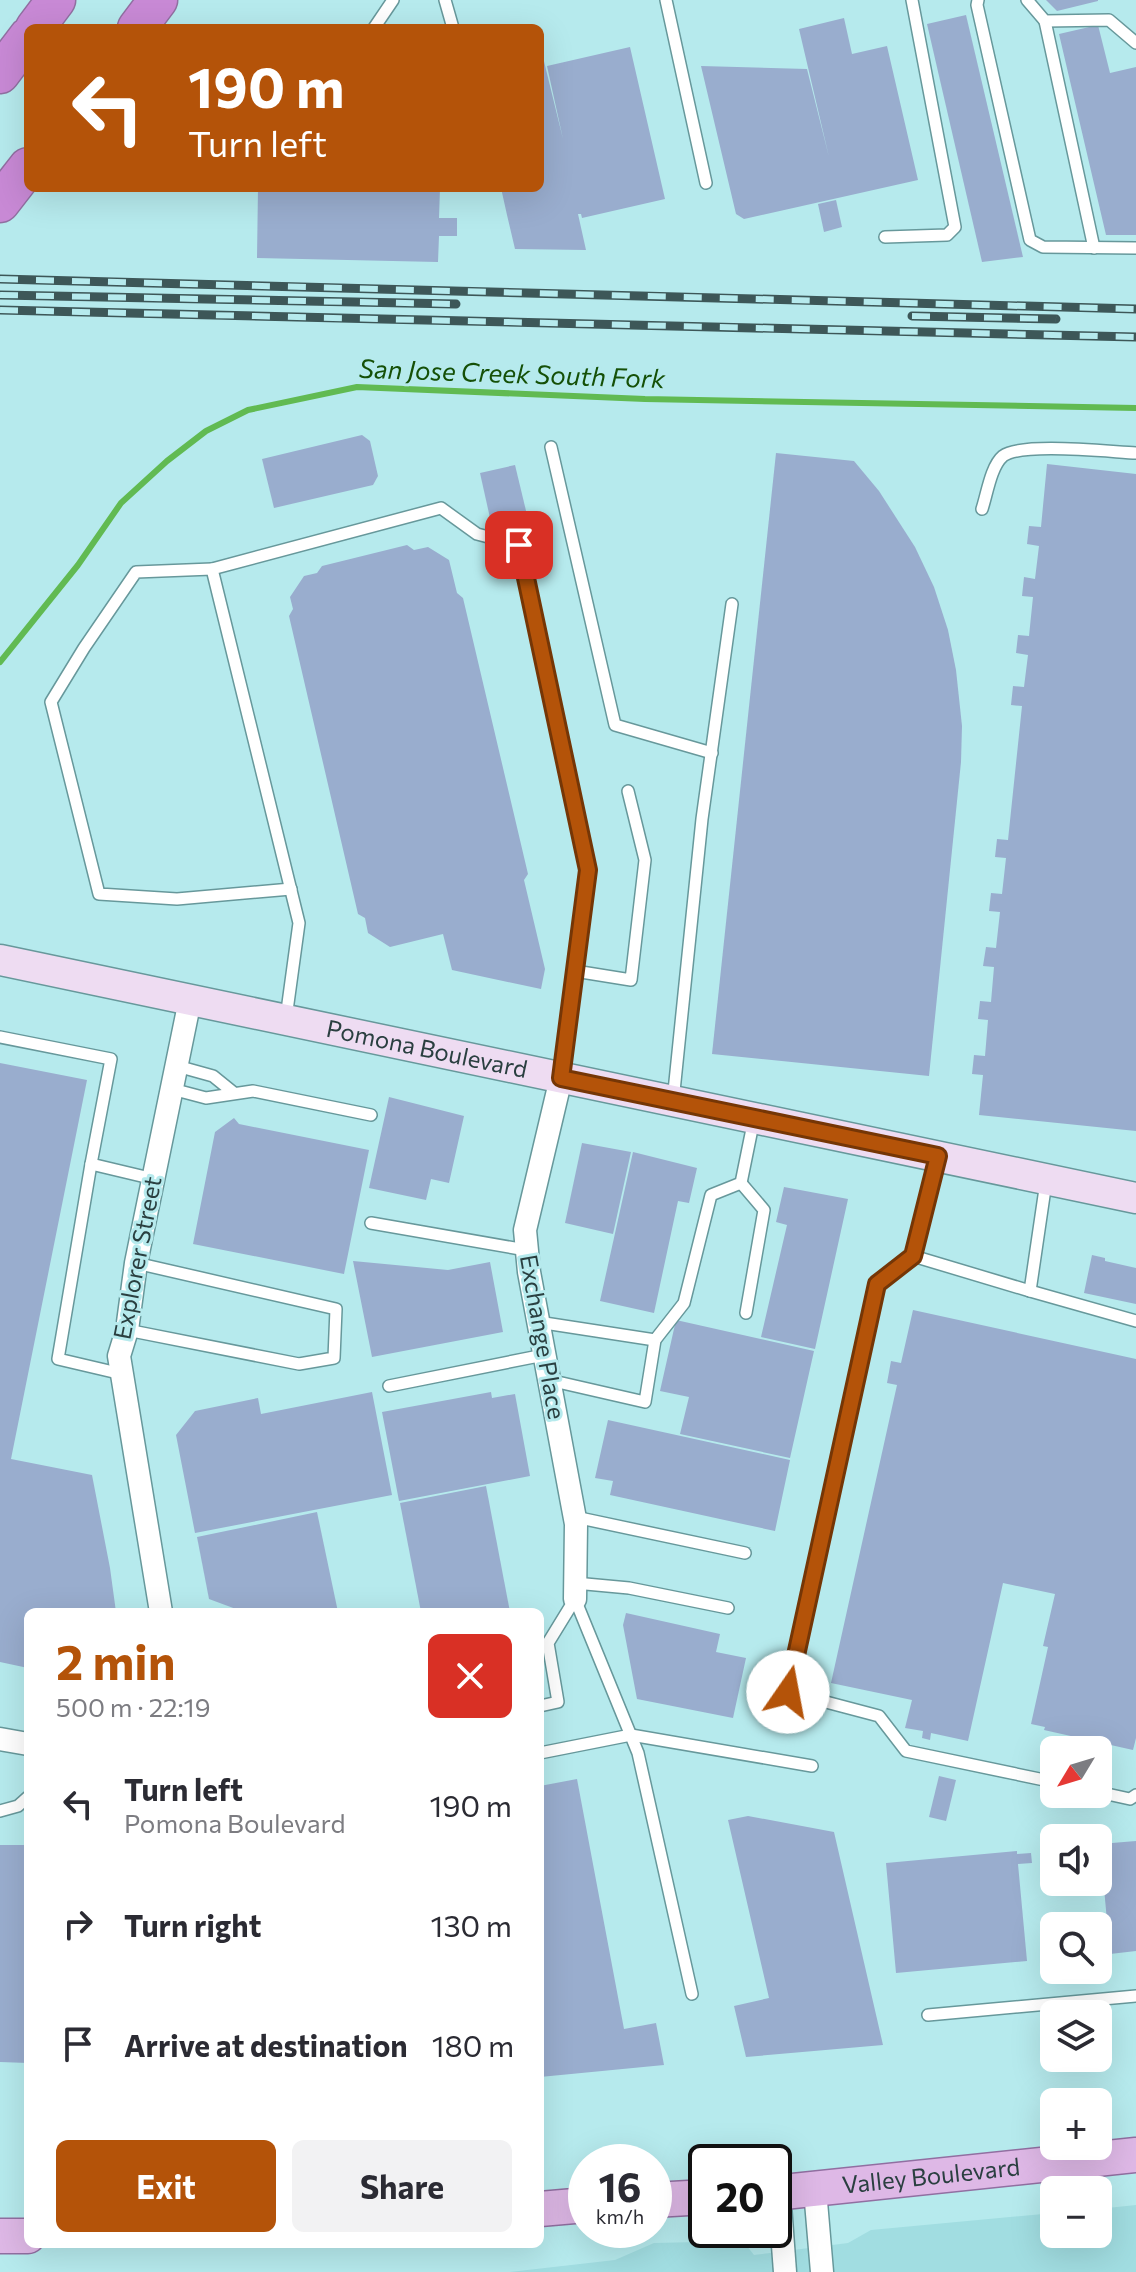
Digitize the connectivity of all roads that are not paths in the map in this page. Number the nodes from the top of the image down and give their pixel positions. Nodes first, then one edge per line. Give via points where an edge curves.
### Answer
1 (56, 0) edge
2 (158, 0) edge
3 (393, 0) edge
4 (445, 0) edge
5 (666, 0) edge
6 (912, 0) edge
7 (978, 0) edge
8 (1027, 0) edge
9 (1045, 21) junction
10 (38, 24) edge
11 (140, 24) edge
12 (377, 24) edge
13 (452, 24) edge
14 (24, 42) edge
15 (1136, 43) edge
16 (0, 74) edge
17 (24, 172) edge
18 (706, 183) dead end
19 (0, 203) edge
20 (885, 237) dead end
21 (1094, 248) junction
22 (1136, 248) edge
23 (551, 447) dead end
24 (1136, 453) edge
25 (982, 509) dead end
26 (212, 569) junction
27 (732, 604) dead end
28 (712, 753) junction
29 (628, 791) dead end
30 (291, 889) junction
31 (0, 960) edge
32 (575, 971) junction
33 (190, 1000) junction
34 (286, 1020) junction
35 (0, 1037) edge
36 (177, 1066) junction
37 (561, 1078) junction
38 (172, 1089) junction
39 (234, 1093) junction
40 (673, 1101) junction
41 (371, 1115) dead end
42 (754, 1118) junction
43 (938, 1156) junction
44 (91, 1164) junction
45 (154, 1179) junction
46 (1047, 1179) junction
47 (741, 1183) junction
48 (1136, 1198) edge
49 (371, 1223) dead end
50 (526, 1250) junction
51 (913, 1256) junction
52 (136, 1263) junction
53 (1030, 1291) junction
54 (746, 1313) dead end
55 (1136, 1321) edge
56 (538, 1322) junction
57 (127, 1330) junction
58 (655, 1340) junction
59 (544, 1355) junction
60 (122, 1374) junction
61 (549, 1380) junction
62 (389, 1386) dead end
63 (575, 1517) junction
64 (745, 1553) dead end
65 (575, 1591) junction
66 (160, 1608) edge
67 (728, 1608) dead end
68 (544, 1705) edge
69 (631, 1735) junction
70 (0, 1739) edge
71 (24, 1743) edge
72 (544, 1752) edge
73 (812, 1766) dead end
74 (1040, 1779) edge
75 (1112, 1795) edge
76 (1136, 1795) edge
77 (24, 1801) edge
78 (0, 1811) edge
79 (692, 1994) dead end
80 (1136, 1996) edge
81 (928, 2015) dead end
82 (1136, 2155) edge
83 (815, 2190) junction
84 (792, 2191) edge
85 (568, 2207) edge
86 (544, 2209) edge
87 (0, 2236) edge
88 (24, 2236) edge
89 (782, 2248) edge
90 (785, 2272) edge
91 (822, 2272) edge

1 - 10 highway
2 - 11 highway
3 - 12 lane
4 - 13 lane
5 - 18 lane
6 - 20 lane via 955,227 947,235
7 - 21 lane via 1030,240 1043,247
8 - 9 lane
9 - 15 lane via 1109,20
9 - 21 lane
14 - 16 highway
17 - 19 highway
21 - 22 lane
23 - 28 lane via 615,725
24 - 25 lane via 1012,452 998,462
26 - 30 lane
26 - 30 lane via 136,572 51,702 99,894 177,899
26 - 32 lane via 441,508 477,534 519,545 588,870
27 - 28 lane
28 - 40 lane
29 - 32 lane via 645,860 631,980
30 - 34 lane via 299,923
31 - 33 street, Pomona Boulevard
32 - 37 lane
33 - 34 street, Pomona Boulevard
33 - 36 street, Explorer Street
34 - 37 street, Pomona Boulevard
35 - 44 lane via 111,1059
36 - 38 street, Explorer Street
36 - 39 lane via 213,1076
37 - 40 street, Pomona Boulevard
37 - 50 street, Exchange Place via 525,1230
38 - 39 lane via 206,1098
38 - 45 street, Explorer Street
39 - 41 lane via 253,1091
40 - 42 street, Pomona Boulevard
42 - 43 street, Pomona Boulevard
42 - 47 lane
43 - 46 street, Pomona Boulevard
43 - 51 lane
44 - 45 lane
44 - 60 lane via 58,1359
45 - 52 street, Explorer Street
46 - 48 street, Pomona Boulevard
46 - 53 lane
47 - 54 lane via 764,1210
47 - 58 lane via 711,1195 684,1303
49 - 50 lane
50 - 56 street, Exchange Place
51 - 53 lane
51 - 74 lane via 877,1284 788,1692 879,1716 906,1751
52 - 57 street, Explorer Street
52 - 57 lane via 336,1309 334,1358 299,1364
53 - 55 lane
56 - 58 lane
56 - 59 street, Exchange Place
57 - 60 street, Explorer Street via 119,1356
58 - 61 lane via 645,1402
59 - 61 street, Exchange Place
59 - 62 lane
60 - 66 street, Explorer Street
61 - 63 street, Exchange Place
63 - 64 lane
63 - 65 street, Exchange Place
65 - 67 lane via 629,1588
65 - 68 lane via 548,1643 558,1702
65 - 69 lane
69 - 72 lane
69 - 73 lane
69 - 79 lane
70 - 71 street
75 - 76 lane
77 - 78 lane
80 - 81 lane
82 - 83 main road, Valley Boulevard
83 - 84 main road, Valley Boulevard
83 - 91 street
85 - 86 main road
87 - 88 main road
89 - 90 street

